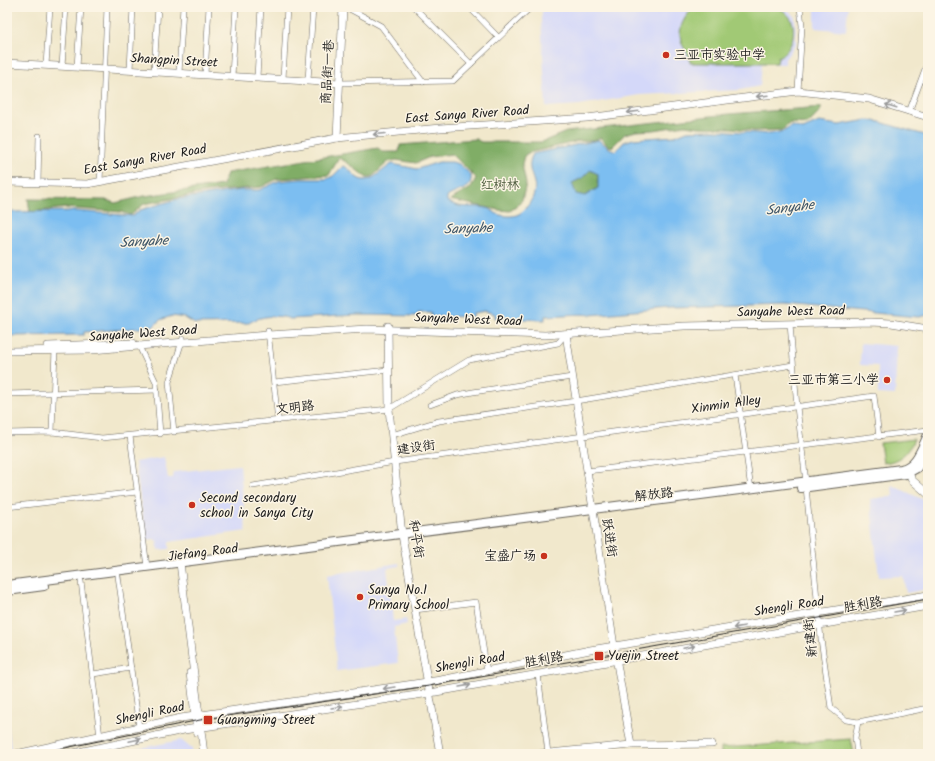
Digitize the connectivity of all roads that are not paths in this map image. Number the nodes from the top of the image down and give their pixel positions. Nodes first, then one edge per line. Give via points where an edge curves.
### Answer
1 (50, 7) edge
2 (66, 7) edge
3 (81, 7) edge
4 (107, 7) edge
5 (133, 7) edge
6 (158, 7) edge
7 (183, 7) edge
8 (209, 7) edge
9 (236, 7) edge
10 (261, 7) edge
11 (287, 7) edge
12 (313, 7) edge
13 (345, 7) edge
14 (414, 7) edge
15 (469, 7) edge
16 (800, 7) edge
17 (528, 8) edge
18 (498, 37) junction
19 (928, 61) edge
20 (7, 63) edge
21 (471, 64) junction
22 (46, 65) junction
23 (62, 66) junction
24 (76, 67) junction
25 (104, 68) junction
26 (130, 70) junction
27 (154, 71) junction
28 (179, 73) junction
29 (205, 74) junction
30 (232, 76) junction
31 (257, 77) junction
32 (283, 79) junction
33 (308, 80) junction
34 (423, 82) junction
35 (340, 83) junction
36 (798, 91) junction
37 (909, 112) junction
38 (928, 117) edge
39 (39, 136) dead end
40 (337, 138) junction
41 (7, 182) edge
42 (100, 182) junction
43 (38, 183) junction
44 (790, 324) junction
45 (928, 325) edge
46 (388, 328) junction
47 (928, 329) edge
48 (268, 333) junction
49 (566, 334) junction
50 (182, 341) junction
51 (138, 345) junction
52 (7, 346) edge
53 (55, 348) junction
54 (7, 351) edge
55 (793, 365) junction
56 (388, 370) junction
57 (735, 374) junction
58 (572, 377) junction
59 (274, 382) junction
60 (156, 390) junction
61 (7, 394) edge
62 (53, 394) junction
63 (576, 401) junction
64 (430, 405) dead end
65 (797, 407) junction
66 (389, 409) junction
67 (742, 414) junction
68 (278, 421) junction
69 (928, 430) edge
70 (52, 432) junction
71 (174, 432) junction
72 (7, 433) edge
73 (160, 434) junction
74 (392, 435) junction
75 (928, 435) edge
76 (130, 436) junction
77 (582, 436) junction
78 (879, 436) junction
79 (802, 446) junction
80 (928, 450) edge
81 (746, 451) junction
82 (394, 462) junction
83 (587, 471) junction
84 (908, 471) junction
85 (806, 485) junction
86 (253, 486) dead end
87 (751, 489) junction
88 (928, 490) edge
89 (137, 492) junction
90 (928, 494) edge
91 (7, 507) edge
92 (593, 512) junction
93 (402, 537) junction
94 (179, 566) junction
95 (147, 567) junction
96 (118, 576) junction
97 (81, 581) junction
98 (7, 585) edge
99 (7, 591) edge
100 (928, 595) edge
101 (928, 606) edge
102 (415, 610) junction
103 (819, 614) junction
104 (820, 625) junction
105 (614, 646) junction
106 (616, 660) junction
107 (131, 668) junction
108 (487, 672) junction
109 (93, 674) junction
110 (538, 674) junction
111 (428, 682) junction
112 (430, 693) junction
113 (928, 708) edge
114 (197, 716) junction
115 (858, 722) junction
116 (139, 727) junction
117 (199, 728) junction
118 (100, 737) junction
119 (712, 744) dead end
120 (631, 745) junction
121 (548, 753) junction
122 (16, 754) edge
123 (69, 754) edge
124 (200, 754) edge
125 (204, 754) edge
126 (440, 754) edge
127 (540, 754) edge
128 (857, 754) edge

1 - 22 street
2 - 23 street
3 - 24 street
4 - 25 street
5 - 26 street
6 - 27 street
7 - 28 street
8 - 29 street
9 - 30 street
10 - 31 street
11 - 32 street
12 - 33 street
13 - 34 street via 381,26
13 - 35 main road, 商品街一巷
14 - 21 street
15 - 18 street
16 - 36 street via 802,26
17 - 18 street
18 - 21 street
19 - 37 street
20 - 22 main road, Shangpin Street
21 - 34 street via 453,81
22 - 23 main road, Shangpin Street
23 - 24 main road, Shangpin Street
24 - 25 main road, Shangpin Street
25 - 26 main road, Shangpin Street
25 - 42 street
26 - 27 main road, Shangpin Street
27 - 28 main road, Shangpin Street
28 - 29 main road, Shangpin Street
29 - 30 main road, Shangpin Street
30 - 31 main road, Shangpin Street
31 - 32 main road, Shangpin Street
32 - 33 main road, Shangpin Street
33 - 35 main road, Shangpin Street
34 - 35 street
35 - 40 main road, 商品街一巷
37 -> 36 main road, East Sanya River Road via 869,99
36 -> 40 main road, East Sanya River Road via 587,118
37 - 38 main road, East Sanya River Road
39 - 43 street
40 - 42 main road, East Sanya River Road
41 - 43 main road, East Sanya River Road
42 - 43 main road, East Sanya River Road
44 - 47 main road, Sanyahe West Road via 891,323
44 - 49 main road, Sanyahe West Road via 684,326
44 - 55 street, 新建街
45 - 46 main road, Sanyahe West Road via 873,319 698,322 566,331
46 - 48 main road, Sanyahe West Road via 352,326
46 - 49 main road, Sanyahe West Road
46 - 56 main road, 和平街
48 - 50 main road, Sanyahe West Road
48 - 59 street
49 - 58 main road, 跃进街
49 - 66 street, 文明路 via 558,343 469,360
50 - 51 main road, Sanyahe West Road
50 - 71 street via 169,382
51 - 53 main road, Sanyahe West Road
51 - 60 street via 156,382
52 - 53 main road, Sanyahe West Road
53 - 54 main road, Sanyahe West Road
53 - 62 street
55 - 57 street
55 - 65 street, 新建街
56 - 59 street
56 - 66 main road, 和平街
57 - 63 street
57 - 67 street
58 - 63 main road, 跃进街
58 - 64 street via 473,392
59 - 68 street
60 - 62 street
60 - 73 street
61 - 62 street
62 - 70 street
63 - 74 street via 439,421
63 - 77 main road, 跃进街
65 - 67 street, Xinmin Alley
65 - 78 street, Xinmin Alley via 874,396
65 - 79 street, 新建街
66 - 68 street, 文明路
66 - 74 main road, 和平街
67 - 77 street, Xinmin Alley
67 - 81 street
68 - 71 street, 文明路
69 - 78 street
70 - 72 street, 文明路
70 - 76 street, 文明路 via 102,438
71 - 73 street, 文明路
73 - 76 street, 文明路
74 - 82 main road, 和平街
75 - 84 main road
76 - 89 street
77 - 82 street, 建设街
77 - 83 main road, 跃进街
78 - 79 street
79 - 81 street
79 - 85 street, 新建街
80 - 84 main road via 920,464
81 - 83 street
81 - 87 street
82 - 86 street, 建设街
82 - 93 main road, 和平街
83 - 92 main road, 跃进街
84 - 85 main road, 解放路
84 - 88 main road
84 - 90 main road via 916,484
85 - 87 main road, 解放路
85 - 92 main road, 解放路
85 - 103 street, 新建街
87 - 92 main road, 解放路
89 - 91 street
89 - 95 street
92 - 93 main road, 解放路
92 - 105 main road, 跃进街
93 - 94 main road, Jiefang Road
93 - 102 main road, 和平街
94 - 95 main road, Jiefang Road
94 - 96 main road, Jiefang Road
94 - 114 main road
95 - 98 main road, Jiefang Road
96 - 97 main road, Jiefang Road
96 - 107 street
97 - 99 main road, Jiefang Road
97 - 109 street
100 - 103 main road, Shengli Road
104 -> 101 main road, 胜利路
102 - 108 street via 476,602
102 - 111 main road, 和平街
103 - 104 street, 新建街
103 -> 105 main road, Shengli Road
106 -> 104 main road, 胜利路
104 - 115 street, 新建街 via 831,708 846,720
105 - 106 main road, 跃进街
105 - 108 main road, Shengli Road
106 - 110 main road, 胜利路
106 - 120 main road, 跃进街
107 - 109 street
107 - 116 street
108 - 111 main road, Shengli Road
109 - 118 street
112 -> 110 main road, 胜利路
110 - 121 street
111 - 112 main road, 和平街
111 -> 114 main road, Shengli Road
117 -> 112 main road, 胜利路
112 - 126 main road, 和平街
113 - 115 street
114 - 116 main road, Shengli Road
114 - 117 main road
115 - 128 street via 855,738
116 - 118 main road, Shengli Road
123 -> 117 main road, 胜利路
117 - 124 main road
117 - 125 main road
118 - 122 main road, Shengli Road
119 - 120 main road
120 - 121 main road
121 - 127 main road

